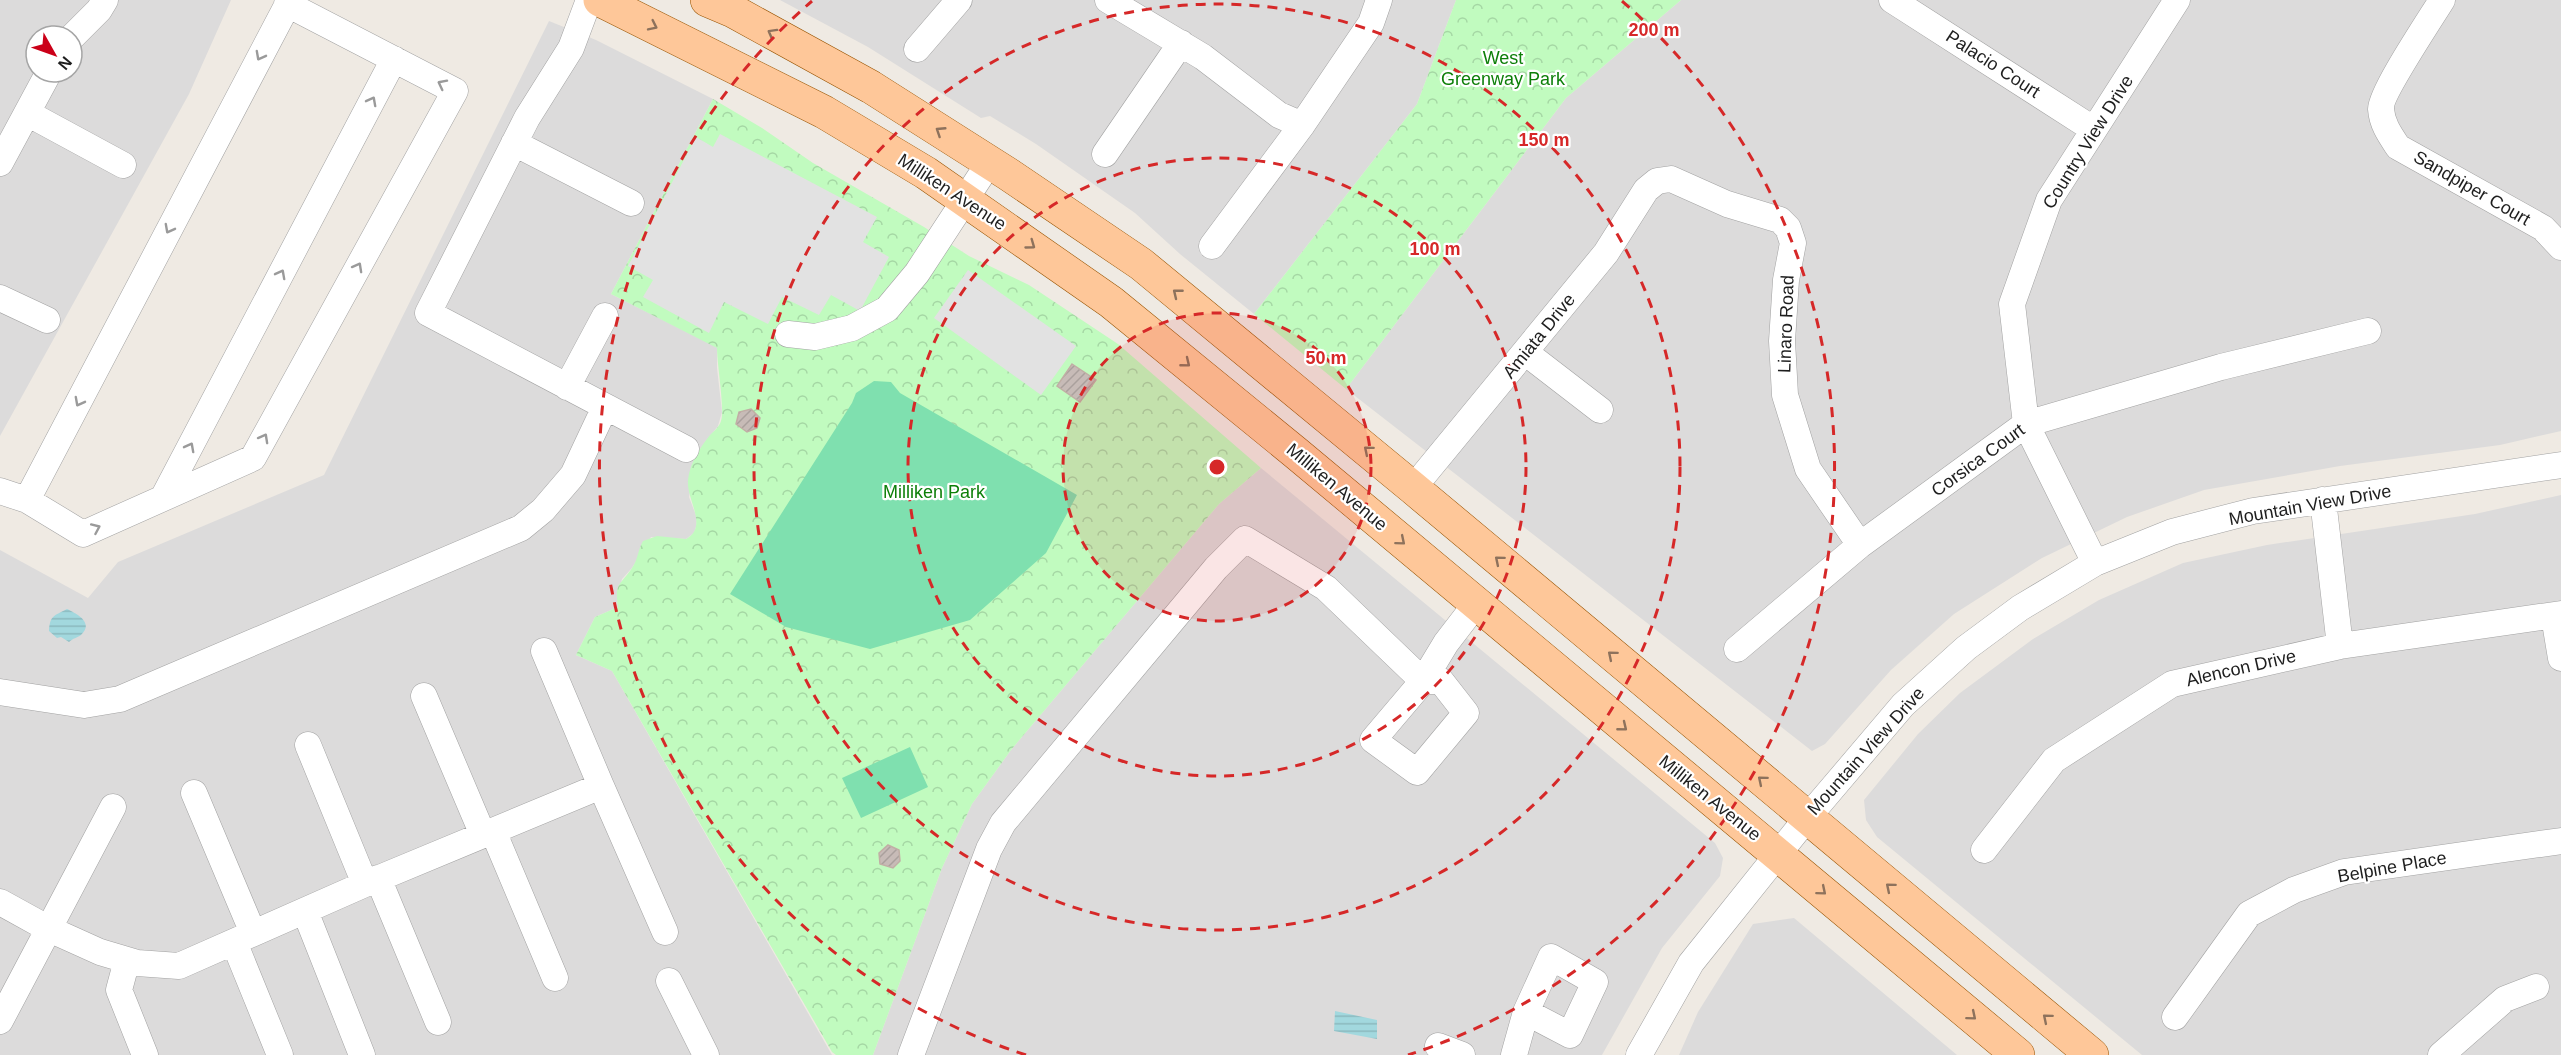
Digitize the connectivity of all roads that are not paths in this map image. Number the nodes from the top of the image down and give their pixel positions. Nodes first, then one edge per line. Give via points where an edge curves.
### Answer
1 (105, 0) edge
2 (589, 0) edge
3 (600, 0) edge
4 (707, 0) edge
5 (959, 0) edge
6 (1108, 0) edge
7 (1379, 0) edge
8 (1892, 0) edge
9 (2177, 0) edge
10 (2442, 0) edge
11 (288, 2) edge
12 (84, 25) edge
13 (1181, 43) junction
14 (917, 49) dead end
15 (394, 59) junction
16 (43, 84) edge
17 (27, 113) junction
18 (1302, 125) junction
19 (2093, 129) junction
20 (514, 143) junction
21 (1105, 154) dead end
22 (0, 163) edge
23 (989, 163) junction
24 (123, 165) dead end
25 (1657, 181) joint
26 (966, 199) junction
27 (631, 203) dead end
28 (1212, 246) dead end
29 (2561, 247) edge
30 (0, 298) edge
31 (605, 316) dead end
32 (47, 320) dead end
33 (2368, 331) dead end
34 (788, 334) dead end
35 (1526, 353) junction
36 (567, 387) junction
37 (605, 407) junction
38 (1600, 410) dead end
39 (2026, 424) junction
40 (686, 449) dead end
41 (2561, 465) edge
42 (1413, 488) junction
43 (0, 491) edge
44 (163, 498) junction
45 (27, 500) junction
46 (2323, 500) junction
47 (1860, 545) junction
48 (2095, 563) junction
49 (1476, 604) junction
50 (2557, 615) edge
51 (2340, 646) junction
52 (1737, 649) dead end
53 (544, 651) dead end
54 (2561, 658) edge
55 (0, 692) edge
56 (424, 696) dead end
57 (308, 745) dead end
58 (601, 786) junction
59 (194, 793) dead end
60 (113, 807) dead end
61 (1807, 818) junction
62 (488, 833) junction
63 (2561, 842) edge
64 (1984, 850) dead end
65 (1777, 854) junction
66 (371, 881) junction
67 (0, 902) edge
68 (304, 911) junction
69 (49, 929) junction
70 (665, 932) dead end
71 (244, 938) junction
72 (127, 960) junction
73 (555, 978) dead end
74 (669, 981) dead end
75 (2536, 987) dead end
76 (1526, 1012) dead end
77 (2175, 1017) dead end
78 (0, 1021) edge
79 (438, 1022) dead end
80 (1438, 1046) dead end
81 (145, 1055) edge
82 (280, 1055) edge
83 (362, 1055) edge
84 (706, 1055) edge
85 (911, 1055) edge
86 (1462, 1055) edge
87 (1514, 1055) edge
88 (1639, 1055) edge
89 (2018, 1055) edge
90 (2092, 1055) edge
91 (2441, 1055) edge

1 - 12 street
2 - 20 street via 571,48
3 -> 26 main road, Milliken Avenue via 824,112
23 -> 4 main road via 871,87
5 - 14 street
6 - 13 street
7 - 18 street via 1371,23
8 - 19 street, Palacio Court
9 - 19 street, Country View Drive
10 - 29 street, Sandpiper Court via 2380,107 2386,129 2398,147 2543,228
11 - 15 street
11 -> 45 street
13 - 18 street via 1279,115
13 - 21 street
44 -> 15 street
44 -> 15 street via 253,458 455,91
16 - 17 street
17 - 22 street
17 - 24 street
18 - 28 street
19 - 39 street, Country View Drive via 2049,200 2012,303
20 - 27 street
20 - 36 street via 428,313
23 - 26 street
42 -> 23 main road via 1141,264
25 - 35 street, Amiata Drive via 1646,190 1606,253
25 - 47 street, Linaro Road via 1671,179 1727,204 1780,220 1788,228 1793,243 1782,341 1785,395 1808,469
26 - 34 street via 917,273 887,309 852,328 815,337
26 -> 49 main road, Milliken Avenue via 1111,302
30 - 32 street
31 - 36 street
33 - 39 street, Corsica Court via 2222,367
35 - 38 street
35 - 42 street, Amiata Drive
36 - 37 street
37 - 40 street
37 - 55 street via 573,475 543,510 521,528 120,699 84,705
39 - 47 street, Corsica Court
39 - 48 street, Country View Drive
41 - 46 street, Mountain View Drive
61 -> 42 main road
43 - 45 street
45 -> 44 street via 83,534
46 - 48 street, Mountain View Drive via 2253,511 2172,532
46 - 51 street
47 - 52 street, Corsica Court
48 - 61 street, Mountain View Drive via 2020,608 1966,648 1903,705
49 -> 65 main road, Milliken Avenue
49 - 85 street via 1423,681 1326,588 1245,539 1216,568 1004,823 989,849
50 - 51 street, Alencon Drive
50 - 54 street
51 - 64 street, Alencon Drive via 2172,684 2054,760
53 - 58 street
56 - 62 street
57 - 66 street
58 - 62 street
58 - 70 street
59 - 71 street
60 - 69 street
61 - 65 street, Mountain View Drive
90 -> 61 main road
62 - 66 street
62 - 73 street
63 - 77 street, Belpine Place via 2344,872 2294,890 2249,914
65 - 88 street, Mountain View Drive via 1691,963
65 -> 89 main road, Milliken Avenue
66 - 68 street
66 - 79 street
67 - 69 street
68 - 71 street
68 - 83 street
69 - 72 street
69 - 78 street
71 - 72 street via 179,966
71 - 82 street
72 - 81 street via 119,990
74 - 84 street
75 - 91 street via 2505,999
76 - 87 street
80 - 86 street

